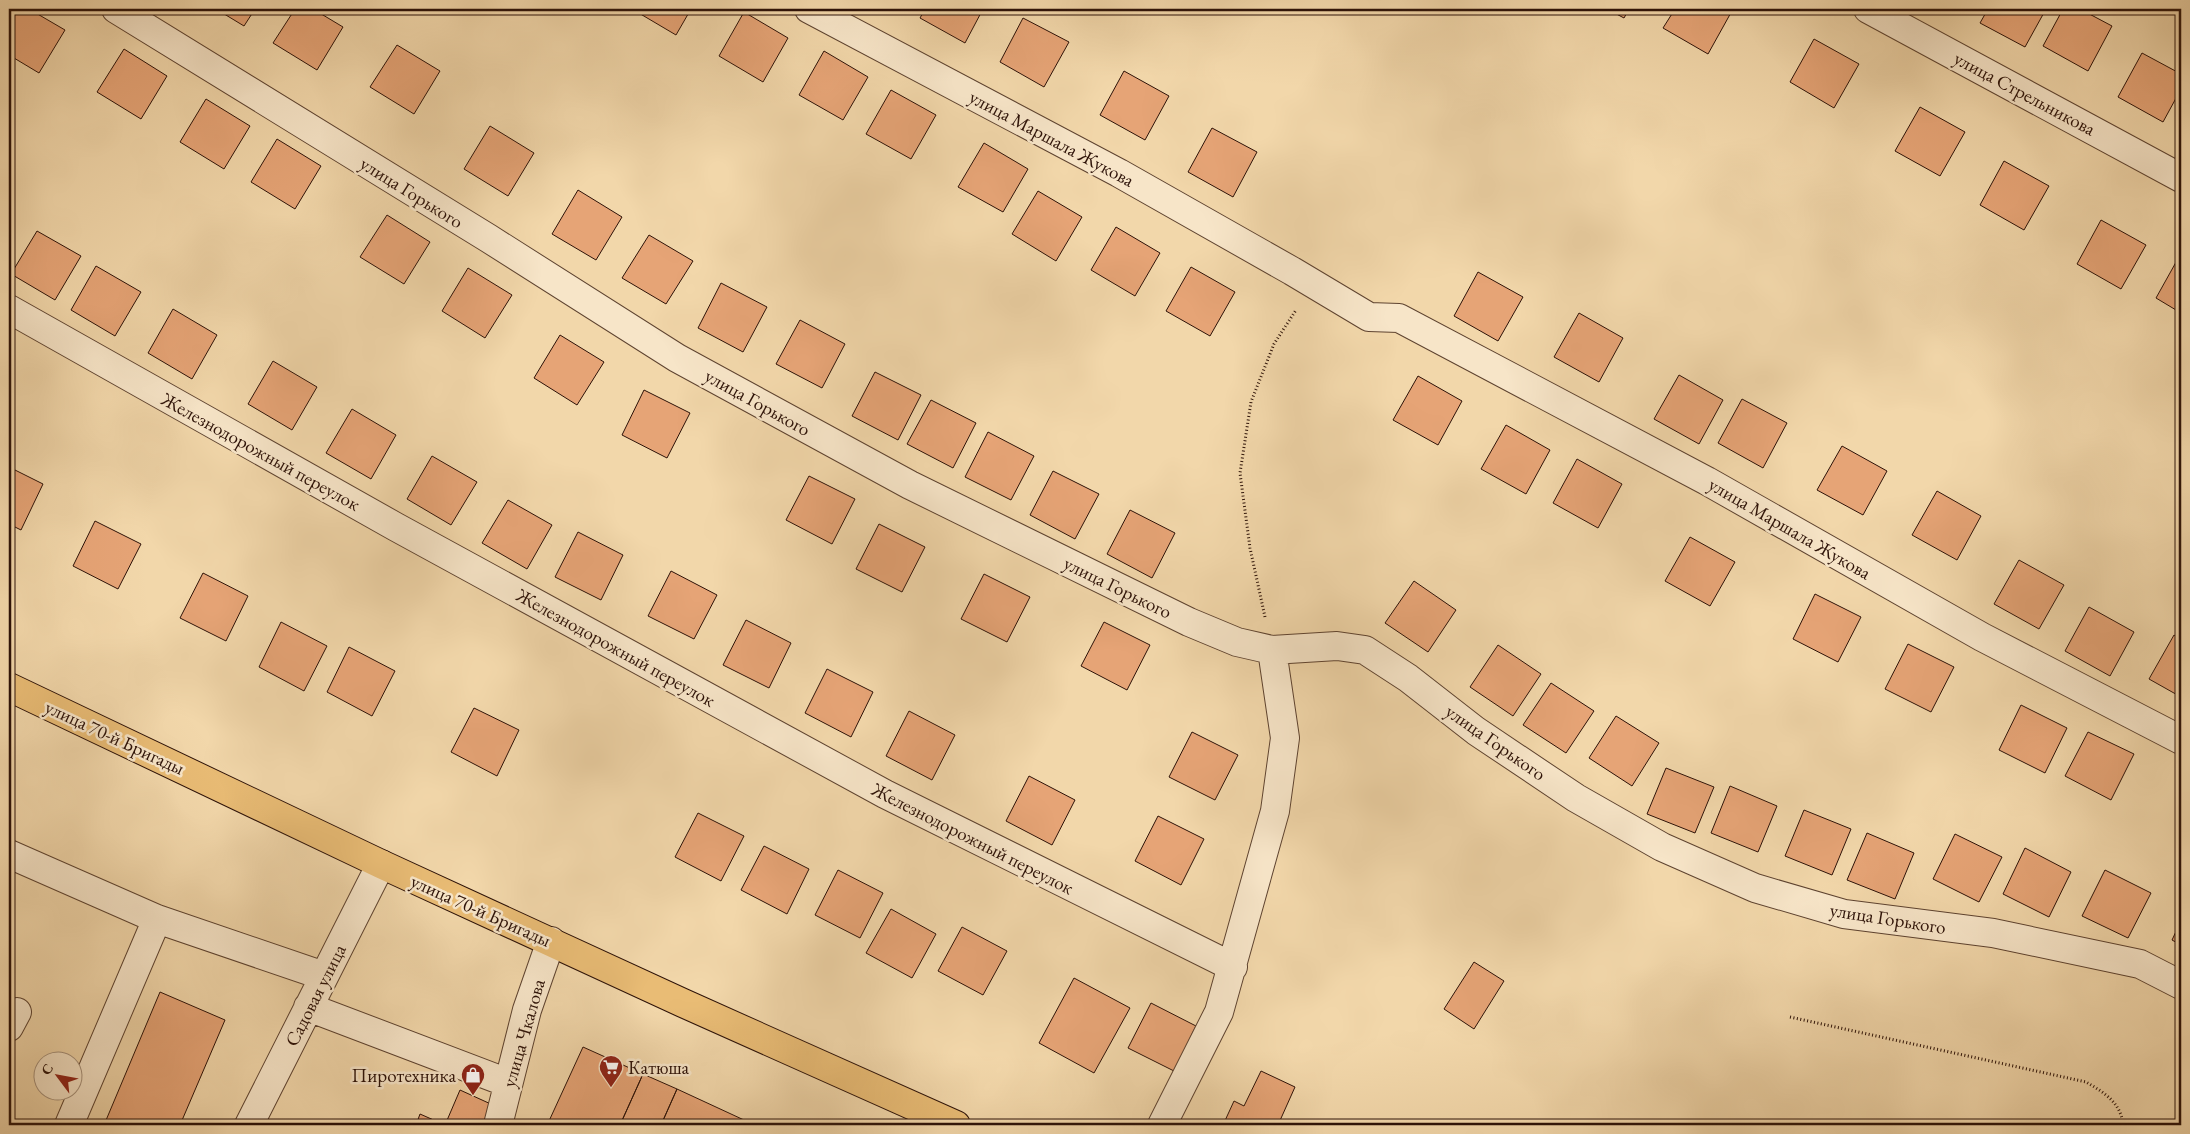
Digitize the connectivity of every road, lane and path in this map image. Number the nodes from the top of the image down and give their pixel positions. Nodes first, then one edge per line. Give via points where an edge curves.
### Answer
1 (116, 9) edge
2 (809, 9) edge
3 (1868, 9) edge
4 (2181, 178) edge
5 (1302, 278) junction
6 (9, 309) edge
7 (1272, 650) junction
8 (9, 687) edge
9 (2181, 740) edge
10 (9, 854) edge
11 (381, 864) junction
12 (157, 919) junction
13 (551, 941) junction
14 (1232, 967) junction
15 (324, 976) junction
16 (2181, 985) edge
17 (308, 1007) junction
18 (1790, 1017) dead end
19 (508, 1083) junction
20 (69, 1125) edge
21 (249, 1125) edge
22 (498, 1125) edge
23 (956, 1125) edge
24 (1162, 1125) edge
25 (2123, 1125) edge

1 - 7 street, улица Горького via 677,358 910,485 1189,622 1237,642
2 - 5 street, улица Маршала Жукова via 1119,174
3 - 4 street, улица Стрельникова
5 - 7 path via 1251,402 1240,473 1250,548
5 - 9 street, улица Маршала Жукова via 1369,317 1399,318 1707,481 1982,637
6 - 14 street, Железнодорожный переулок via 405,532 884,794
7 - 14 street via 1285,738 1275,811
7 - 16 street, улица Горького via 1337,646 1365,650 1576,798 1662,847 1755,888 1844,914 1993,933 2140,964
8 - 11 main road, улица 70-й Бригады
10 - 12 street
11 - 13 main road, улица 70-й Бригады
11 - 15 street, Садовая улица
12 - 15 street
12 - 20 street
13 - 19 street, улица Чкалова
13 - 23 main road, улица 70-й Бригады
14 - 24 street via 1219,1012
15 - 17 street, Садовая улица
17 - 19 street
17 - 21 street, Садовая улица
18 - 25 path via 2086,1082 2111,1097
19 - 22 street, улица Чкалова

